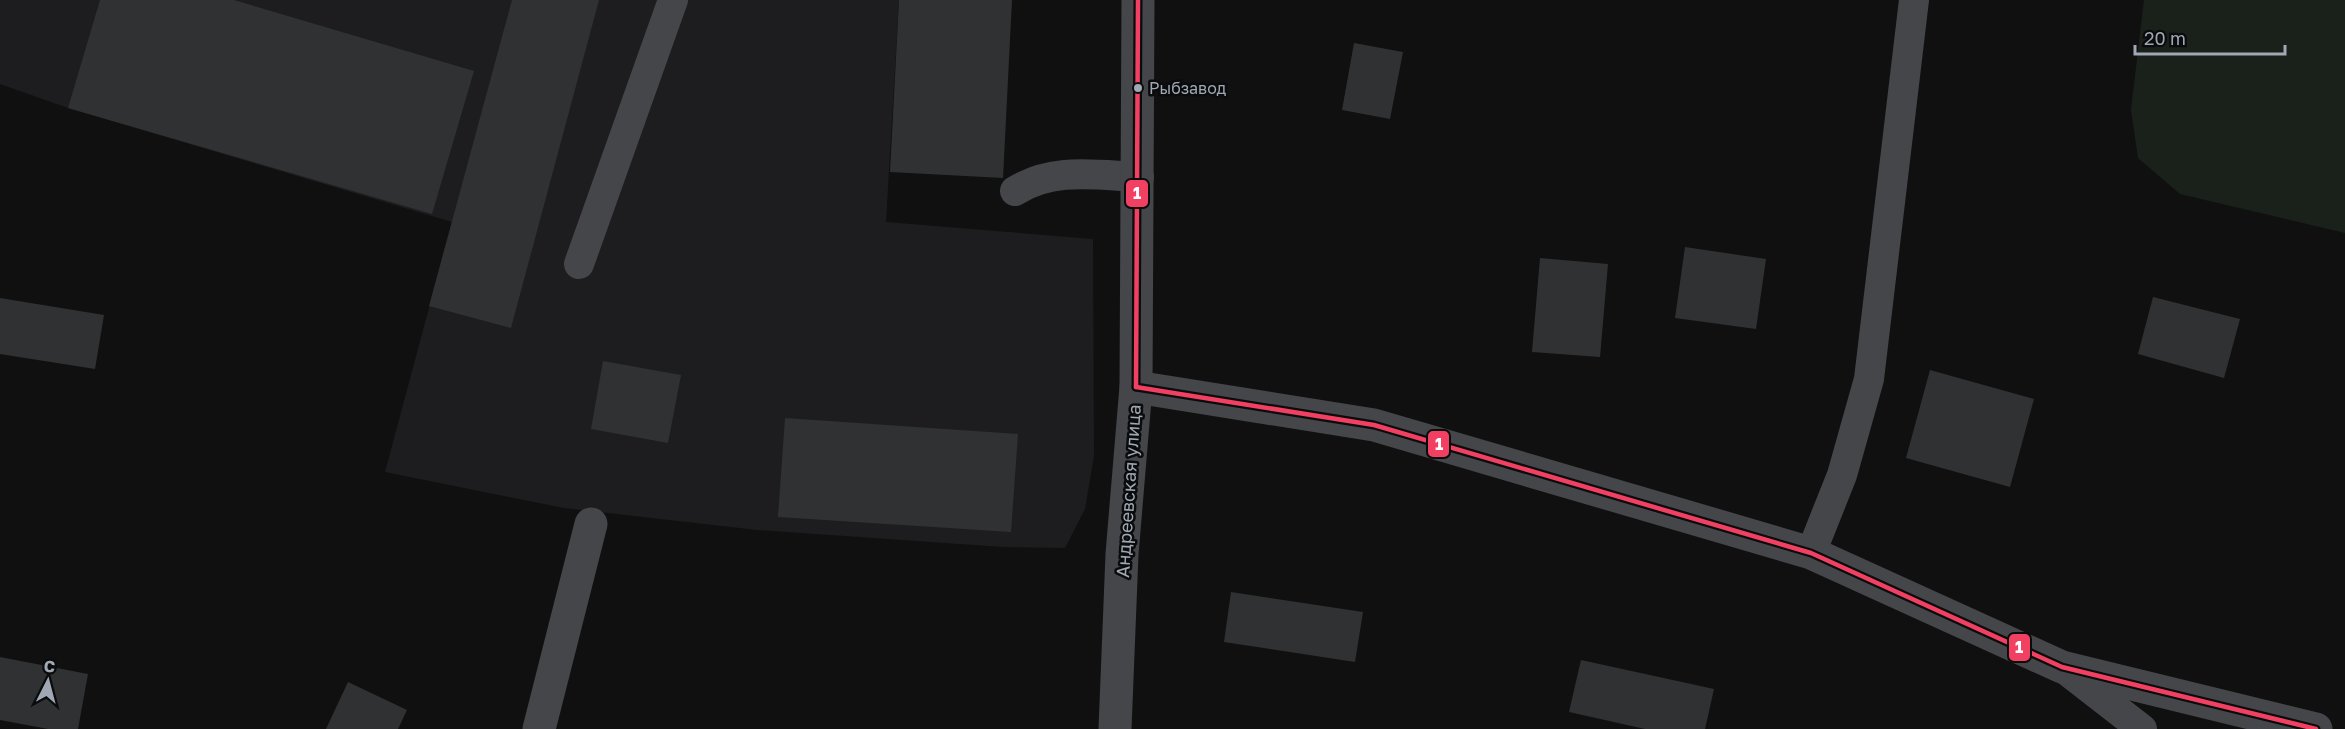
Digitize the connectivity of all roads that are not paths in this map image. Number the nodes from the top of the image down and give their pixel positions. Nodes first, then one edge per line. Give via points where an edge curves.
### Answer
1 (673, 0) edge
2 (1138, 0) edge
3 (1914, 0) edge
4 (1138, 177) junction
5 (1015, 191) dead end
6 (579, 264) dead end
7 (1136, 387) junction
8 (591, 525) dead end
9 (1811, 553) junction
10 (2062, 667) junction
11 (539, 729) edge
12 (1115, 729) edge
13 (2142, 729) edge
14 (2316, 729) edge

1 - 6 lane
2 - 4 street, Андреевская улица
3 - 9 lane via 1869,379 1842,475
4 - 5 lane via 1064,174 1033,180
4 - 7 street, Андреевская улица
7 - 9 street via 1374,425
7 - 12 street, Андреевская улица via 1122,554
8 - 11 street
9 - 10 street
10 - 13 lane
10 - 14 street

